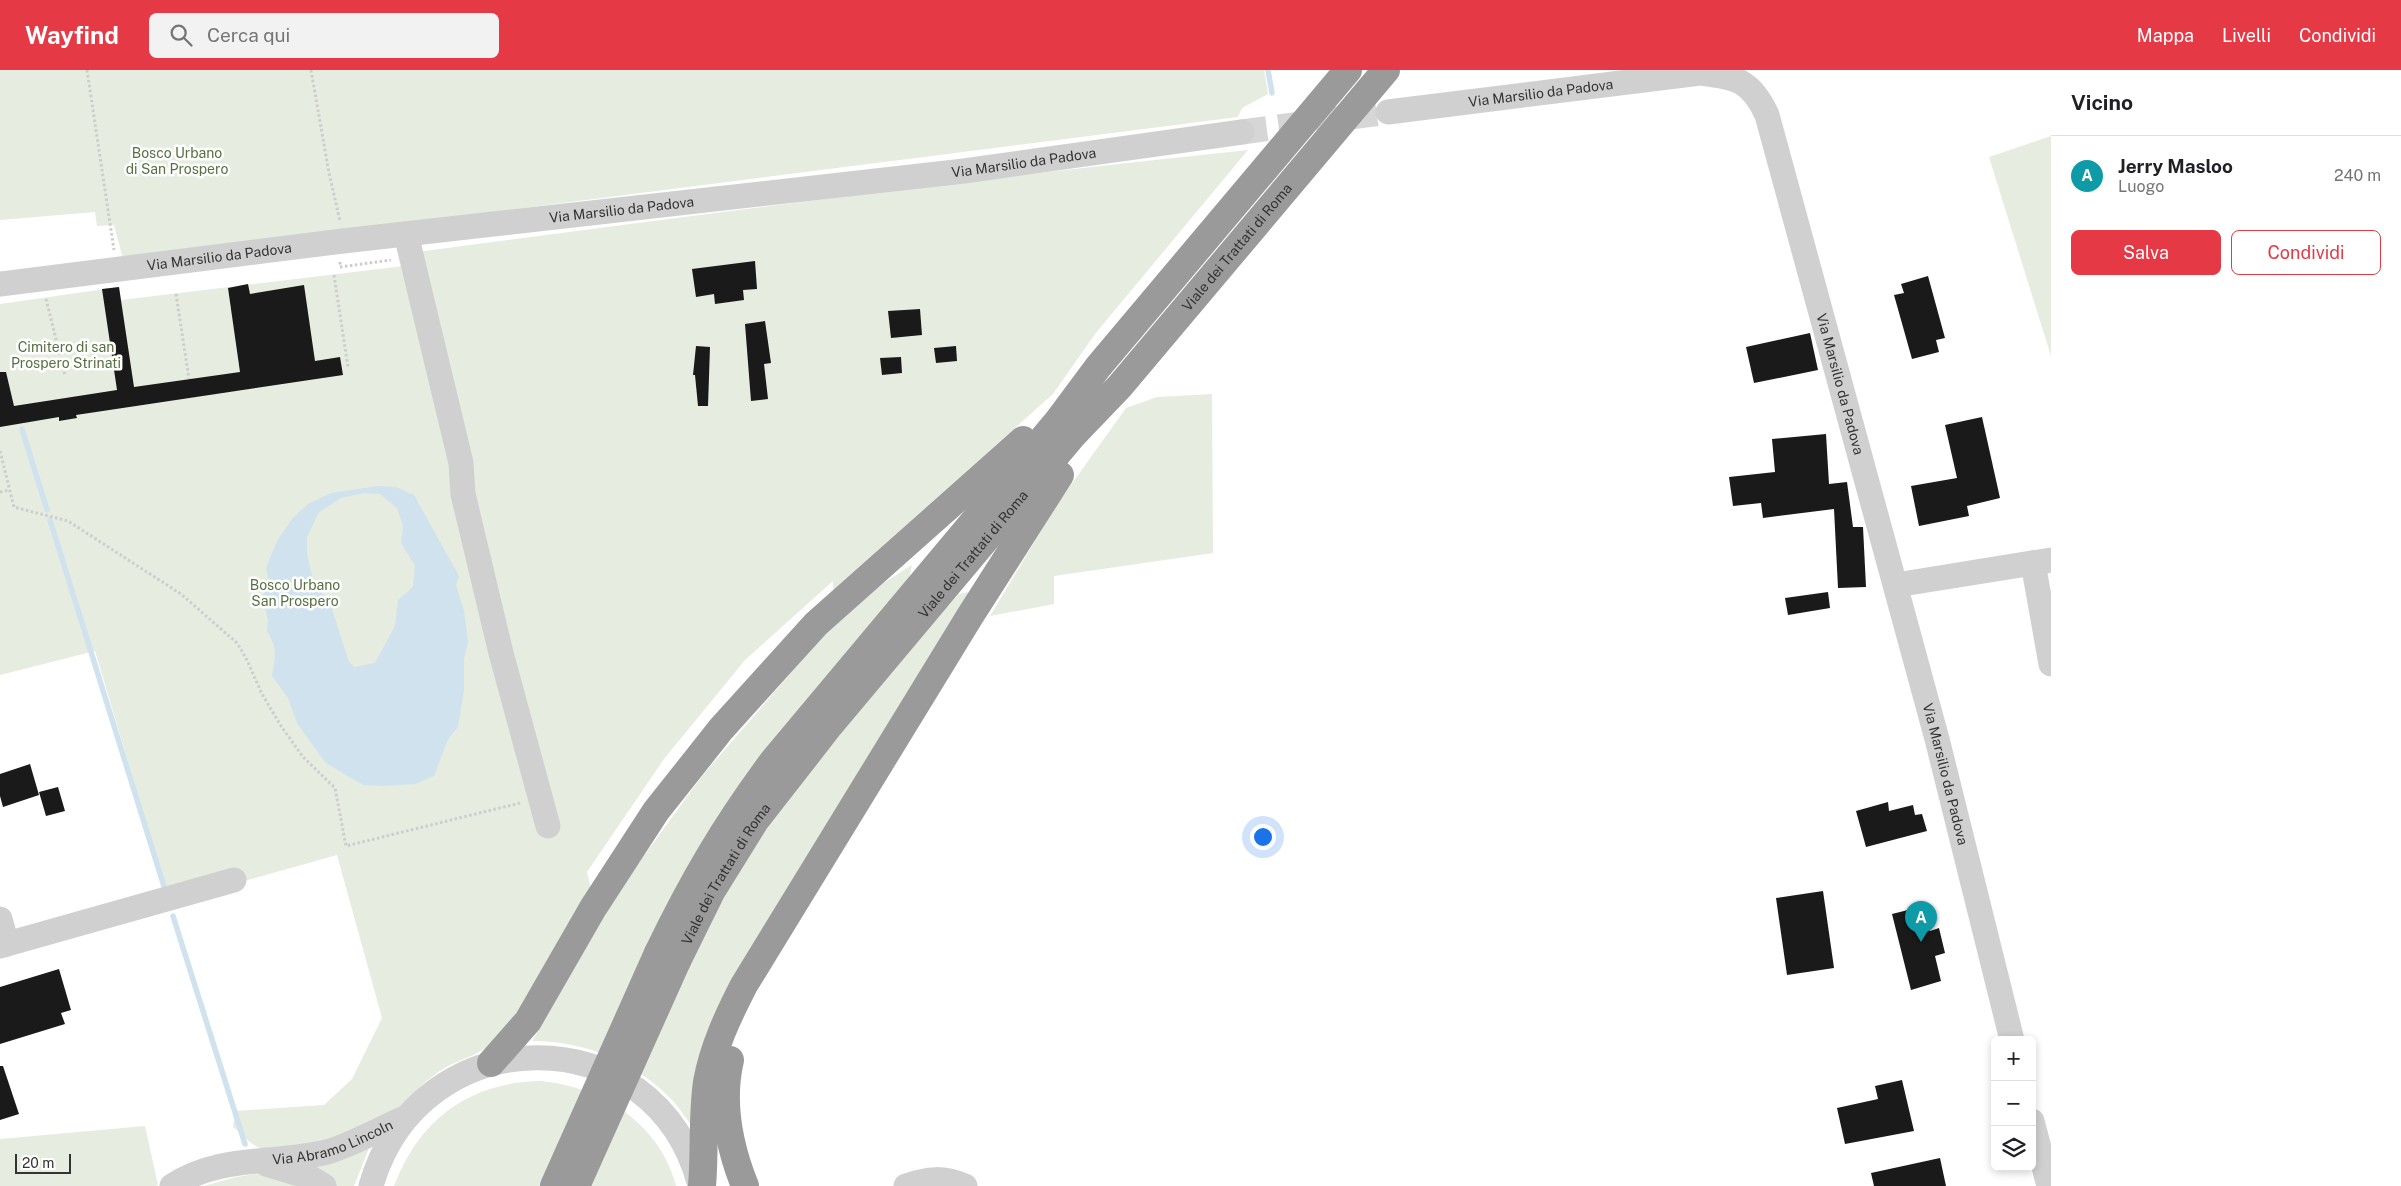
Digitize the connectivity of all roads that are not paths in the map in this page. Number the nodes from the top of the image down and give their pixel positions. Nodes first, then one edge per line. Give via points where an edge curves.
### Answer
1 (1348, 70) edge
2 (1386, 70) edge
3 (1754, 70) edge
4 (1758, 95) junction
5 (1388, 112) tunnel mouth
6 (1242, 132) tunnel mouth
7 (406, 234) junction
8 (0, 284) edge
9 (1098, 367) junction
10 (1120, 386) junction
11 (2042, 562) edge
12 (1896, 585) junction
13 (2047, 622) edge
14 (2051, 664) edge
15 (548, 826) dead end
16 (817, 868) junction
17 (234, 880) dead end
18 (0, 918) edge
19 (4, 945) edge
20 (667, 957) junction
21 (2011, 1036) edge
22 (491, 1063) junction
23 (407, 1116) junction
24 (2033, 1126) edge
25 (254, 1161) junction
26 (172, 1186) edge
27 (324, 1186) edge
28 (371, 1186) edge
29 (554, 1186) edge
30 (576, 1186) edge
31 (701, 1186) edge
32 (745, 1186) edge
33 (906, 1186) edge
34 (965, 1186) edge
35 (2049, 1186) edge

1 - 9 highway, Viale dei Trattati di Roma
2 - 10 highway, Viale dei Trattati di Roma
3 - 4 street
4 - 5 street, Via Marsilio da Padova via 1740,81 1700,74
4 - 12 street, Via Marsilio da Padova via 1766,114
6 - 7 street, Via Marsilio da Padova via 964,171
7 - 8 street, Via Marsilio da Padova
7 - 15 street via 461,463 463,494 501,653
9 - 20 highway, Viale dei Trattati di Roma via 749,793 696,876
9 - 22 highway via 1000,461 816,624 721,729 656,811 593,908 528,1021
10 - 16 highway via 1039,506
10 - 20 highway, Viale dei Trattati di Roma via 1073,435 779,788
11 - 12 street
11 - 13 street
12 - 21 street, Via Marsilio da Padova
13 - 14 street
16 - 31 highway via 744,985 723,1029 708,1081
16 - 32 highway via 751,996 729,1064 725,1094 727,1120 731,1145
17 - 19 street
18 - 19 street
20 - 29 highway, Viale dei Trattati di Roma, bridge
20 - 30 highway, Viale dei Trattati di Roma, bridge
22 - 23 street via 460,1075 437,1089
22 - 31 street via 526,1057 560,1059 594,1067 625,1082 652,1104 675,1130 692,1160
23 - 25 street, Via Abramo Lincoln via 328,1151
23 - 28 street via 383,1152
24 - 35 street
25 - 26 street, Via Abramo Lincoln via 230,1162
25 - 27 street, Via Abramo Lincoln via 309,1177
33 - 34 street via 926,1179 953,1181

